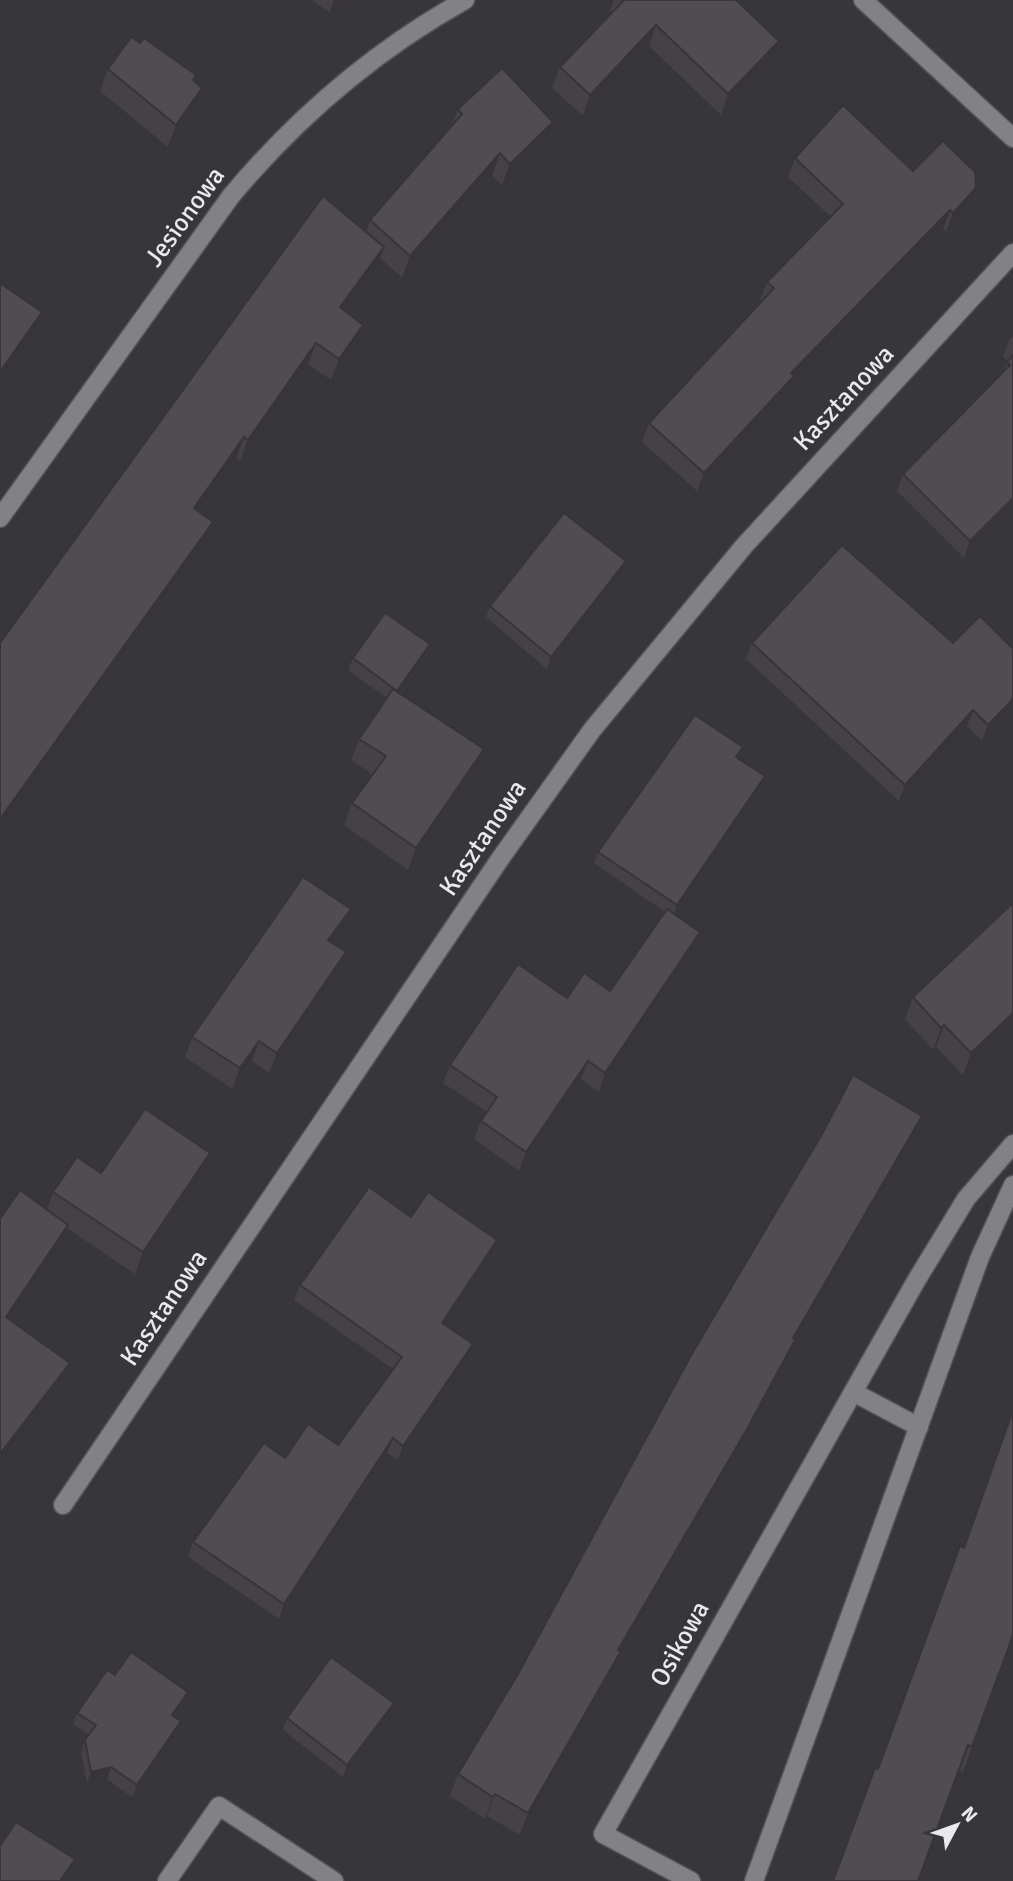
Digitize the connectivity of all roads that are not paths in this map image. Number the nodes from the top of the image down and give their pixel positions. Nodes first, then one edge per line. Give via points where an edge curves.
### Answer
1 (465, 0) edge
2 (863, 0) edge
3 (1012, 134) edge
4 (1013, 253) edge
5 (0, 518) edge
6 (1013, 1144) edge
7 (1013, 1185) edge
8 (852, 1392) junction
9 (919, 1427) junction
10 (62, 1506) dead end
11 (167, 1881) edge
12 (334, 1881) edge
13 (691, 1881) edge
14 (754, 1881) edge

1 - 5 street, Jesionowa via 358,70 263,157
2 - 3 street
4 - 10 street, Kasztanowa via 744,546 592,730
6 - 8 street, Osikowa via 966,1199
7 - 9 street
8 - 9 street
8 - 13 street, Osikowa via 603,1834
9 - 14 street
11 - 12 street via 219,1807

